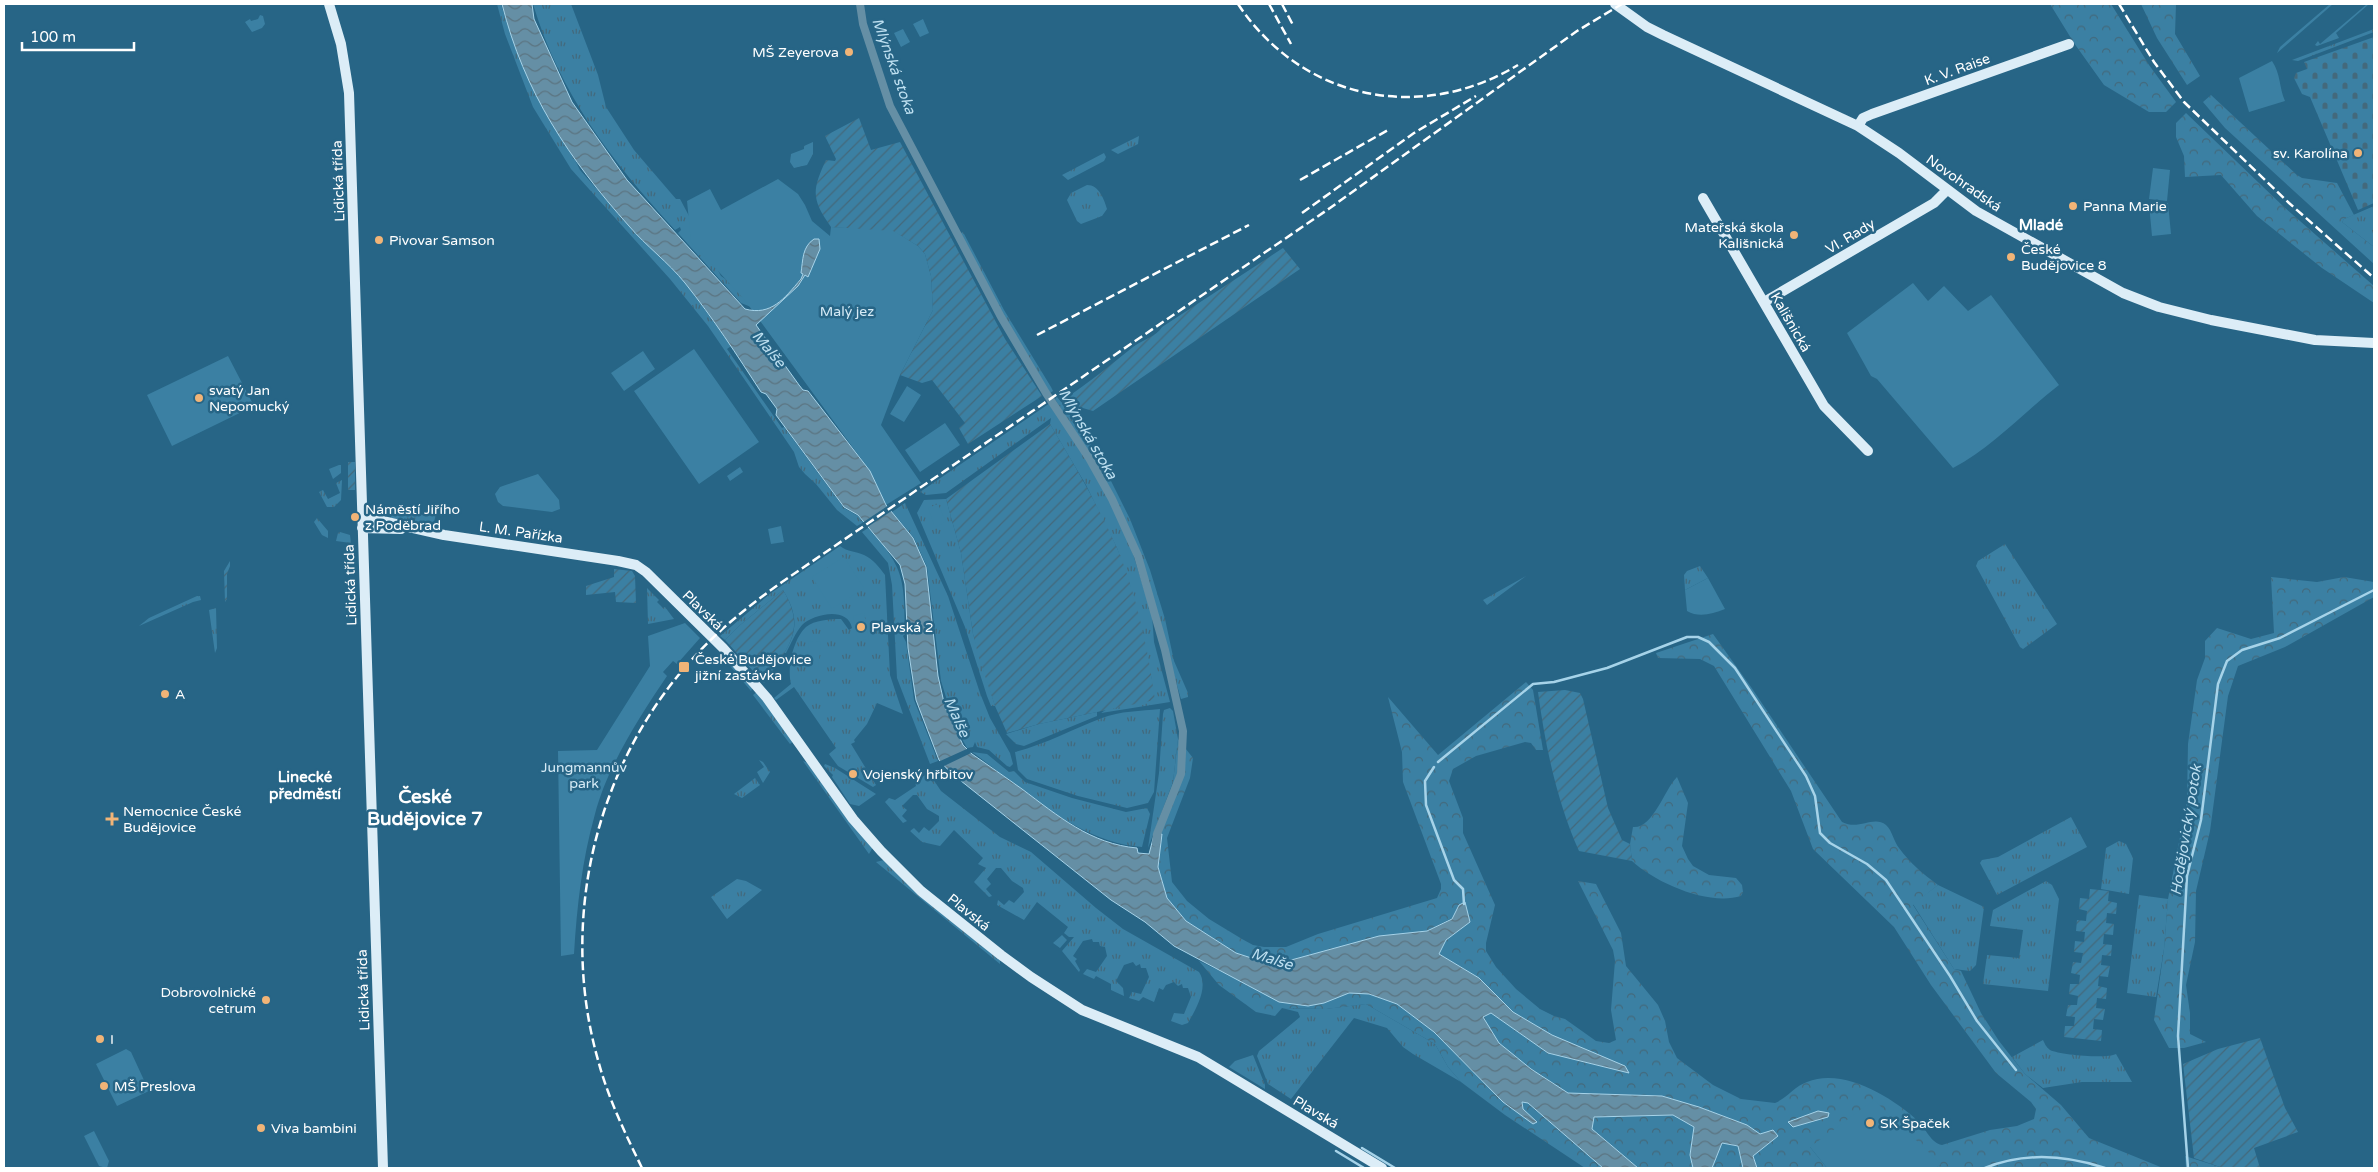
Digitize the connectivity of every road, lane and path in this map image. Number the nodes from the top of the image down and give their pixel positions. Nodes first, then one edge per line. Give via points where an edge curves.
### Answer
1 (329, 4) edge
2 (1615, 4) edge
3 (2069, 44) dead end
4 (1858, 126) junction
5 (1947, 190) junction
6 (1704, 198) dead end
7 (1764, 302) junction
8 (2374, 343) edge
9 (1868, 451) dead end
10 (362, 514) junction
11 (408, 527) junction
12 (362, 528) junction
13 (631, 563) joint
14 (383, 1168) edge
15 (1382, 1168) edge

1 - 10 street, Lidická třída via 349,93
2 - 4 street, Novohradská via 1663,35
3 - 4 street, K. V. Raise via 1872,114 1863,118
4 - 5 street, Novohradská
5 - 7 street, Vl. Rady via 1934,203
5 - 8 street, Novohradská via 2005,228 2145,303 2211,320 2315,340
6 - 7 street, Kališnická
7 - 9 street, Kališnická via 1824,406
10 - 11 street
10 - 12 street, Lidická třída
11 - 12 street
11 - 13 street, L. M. Pařízka
12 - 14 street, Lidická třída
13 - 15 street, Plavská via 646,572 747,674 775,708 853,819 881,851 943,909 1031,977 1082,1010 1198,1057

